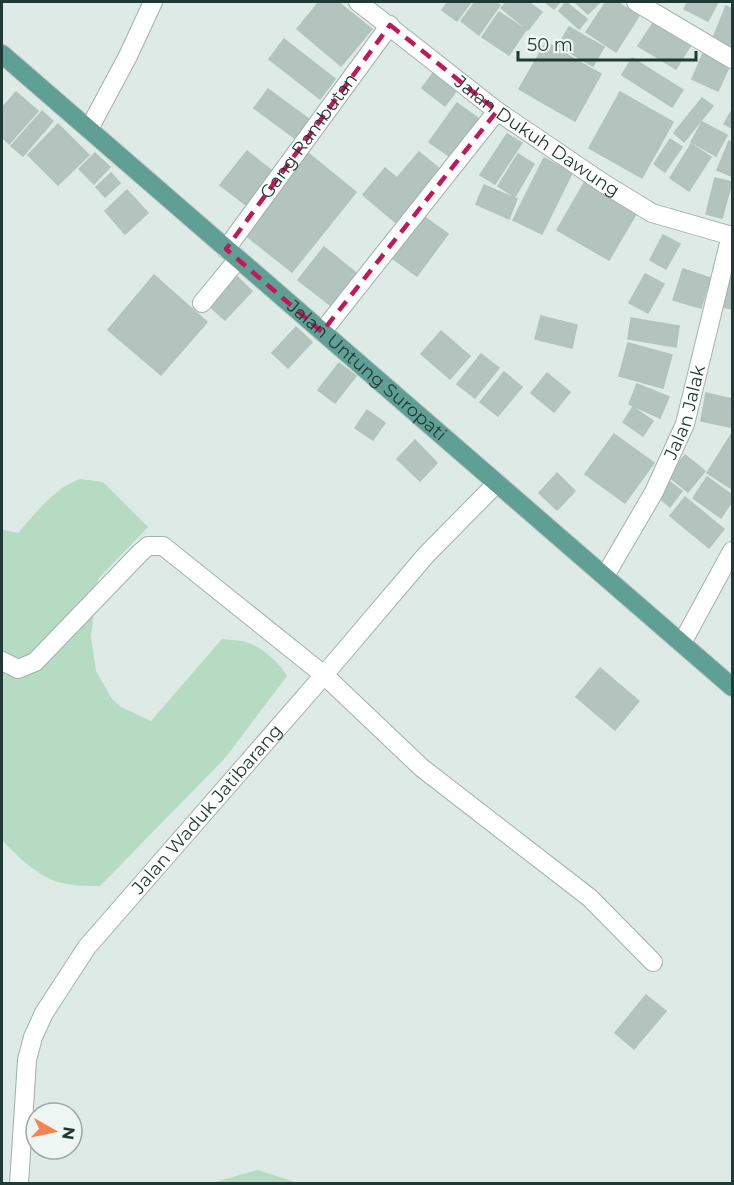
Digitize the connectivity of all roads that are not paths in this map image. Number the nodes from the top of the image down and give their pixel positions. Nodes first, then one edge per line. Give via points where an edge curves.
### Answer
1 (153, 2) edge
2 (358, 2) edge
3 (636, 2) edge
4 (390, 25) junction
5 (2, 54) edge
6 (732, 59) edge
7 (497, 111) junction
8 (89, 129) junction
9 (732, 235) edge
10 (232, 254) junction
11 (202, 303) dead end
12 (322, 332) junction
13 (497, 483) junction
14 (732, 551) edge
15 (604, 576) junction
16 (682, 644) junction
17 (2, 661) edge
18 (324, 675) junction
19 (732, 687) edge
20 (653, 962) dead end
21 (19, 1184) edge

1 - 8 street
2 - 4 street, Jalan Dukuh Dawung
3 - 6 street
4 - 7 street, Jalan Dukuh Dawung
4 - 10 street, Gang Rambutan
5 - 8 main road, Jalan Untung Suropati
7 - 9 street, Jalan Dukuh Dawung via 652,213
7 - 12 street
8 - 10 main road, Jalan Untung Suropati
9 - 15 street, Jalan Jalak via 684,424 654,492
10 - 11 street, Gang Rambutan
10 - 12 main road, Jalan Untung Suropati
12 - 13 main road, Jalan Untung Suropati
13 - 15 main road, Jalan Untung Suropati
13 - 18 street, Jalan Waduk Jatibarang via 426,555
14 - 16 street
15 - 16 main road, Jalan Untung Suropati
16 - 19 main road, Jalan Untung Suropati
17 - 18 street via 18,669 35,662 141,552 159,544
18 - 20 street via 422,768 590,898
18 - 21 street, Jalan Waduk Jatibarang via 87,946 44,1013 27,1060

